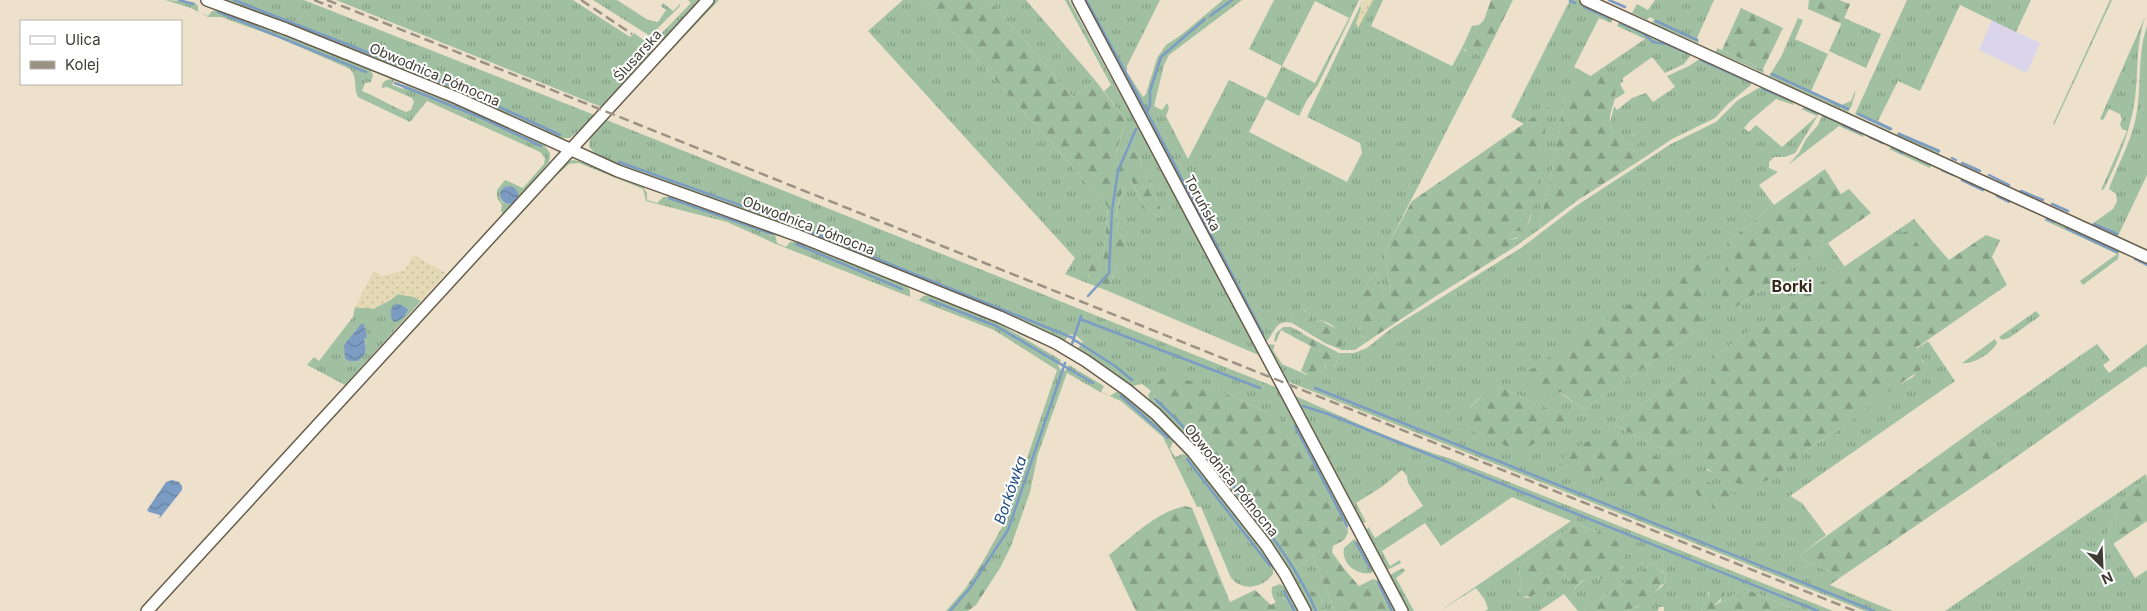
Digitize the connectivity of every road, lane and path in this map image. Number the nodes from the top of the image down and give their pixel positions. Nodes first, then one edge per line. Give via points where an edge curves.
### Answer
1 (207, 0) edge
2 (708, 0) edge
3 (1078, 0) edge
4 (1586, 0) edge
5 (570, 150) junction
6 (2147, 257) edge
7 (147, 611) edge
8 (1305, 611) edge
9 (1402, 611) edge

1 - 5 street, Obwodnica Północna via 458,98
2 - 5 street, Ślusarska
3 - 9 street, Toruńska
4 - 6 street
5 - 7 street, Ślusarska
5 - 8 street, Obwodnica Północna via 642,180 773,226 992,314 1086,361 1144,404 1193,452 1266,545

